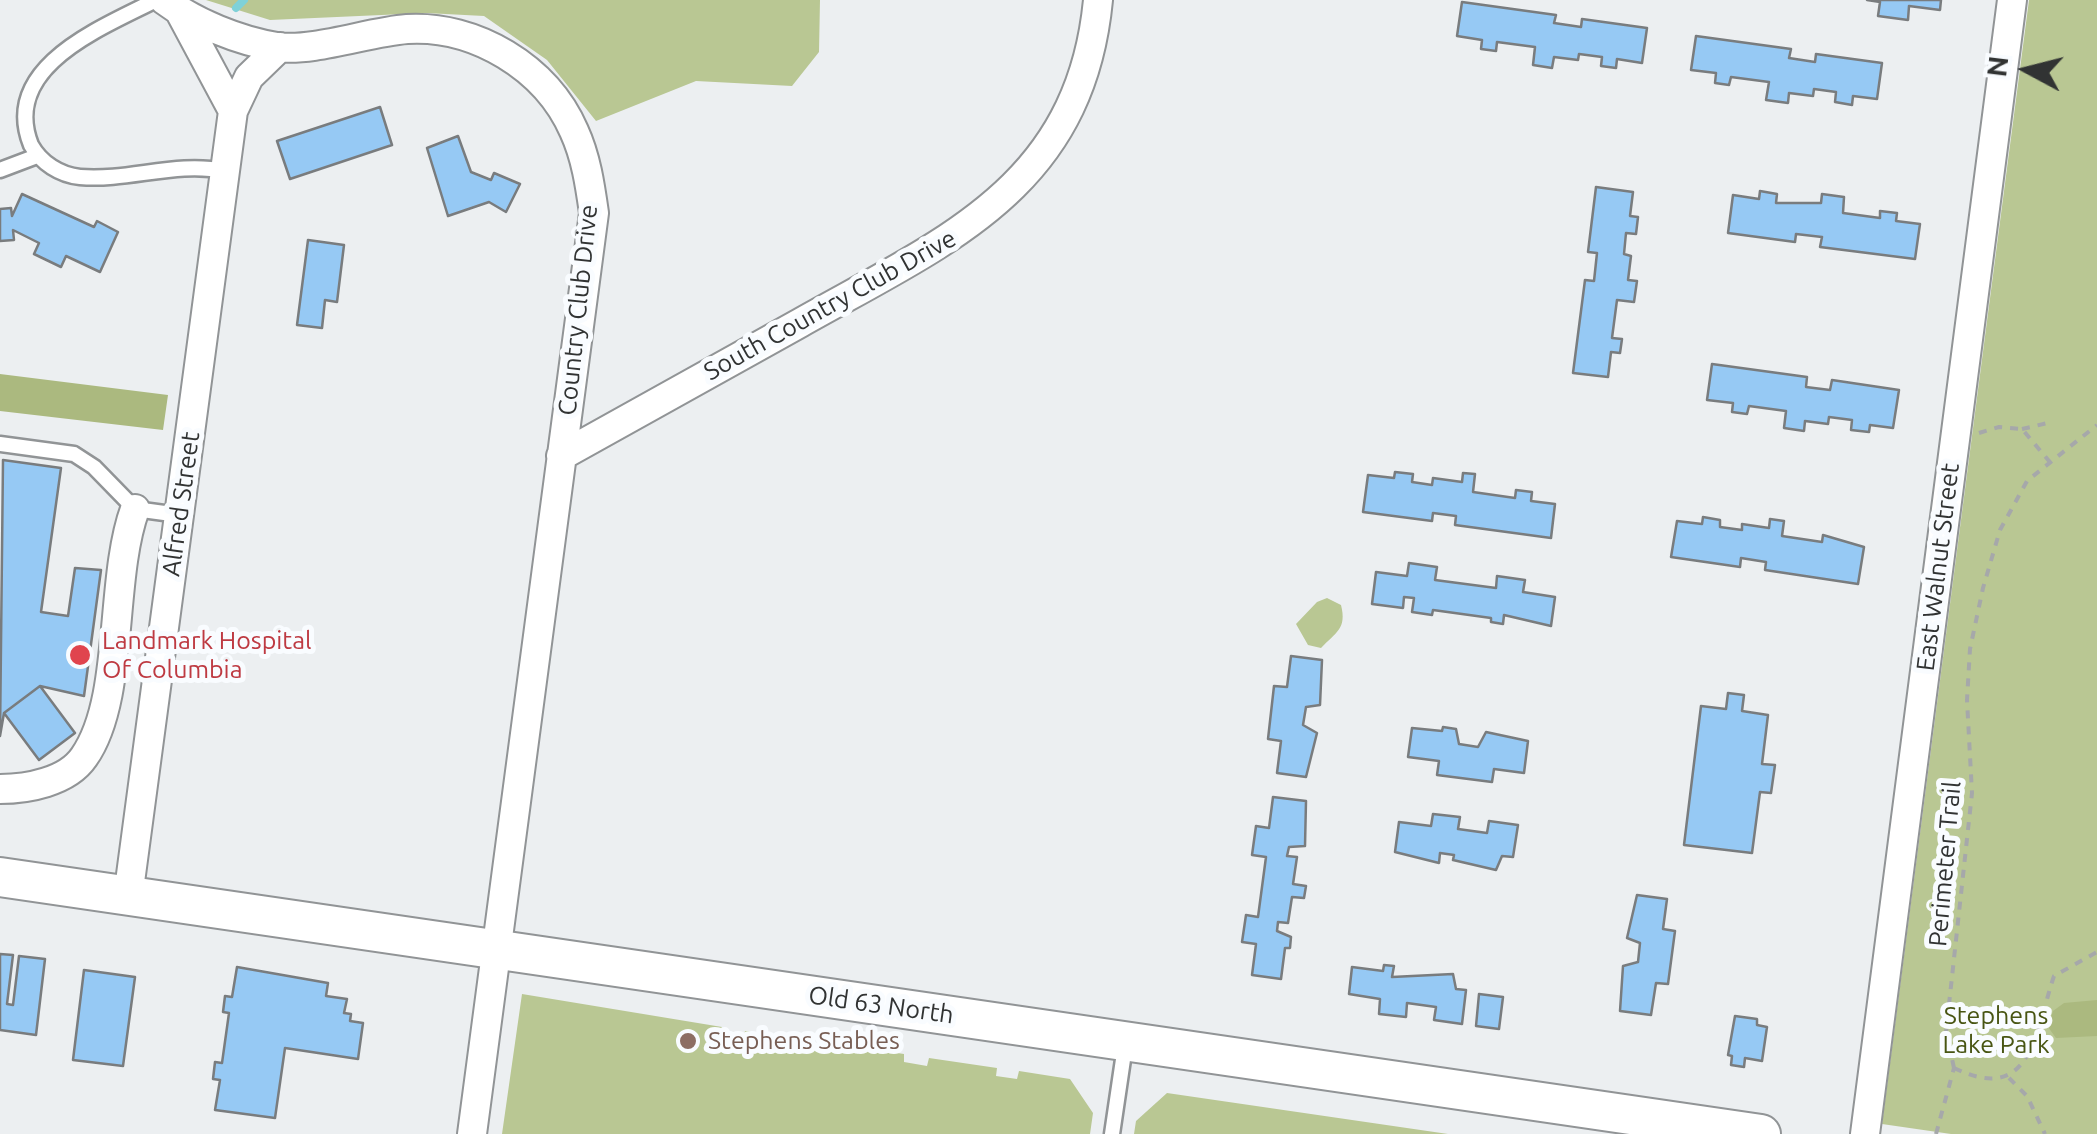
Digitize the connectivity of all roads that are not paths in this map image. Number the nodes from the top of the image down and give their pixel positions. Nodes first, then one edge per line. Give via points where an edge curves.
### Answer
1 (1098, 0) edge
2 (2012, 0) edge
3 (166, 4) edge
4 (280, 48) junction
5 (233, 112) junction
6 (37, 156) junction
7 (0, 170) edge
8 (225, 171) junction
9 (0, 444) edge
10 (561, 456) junction
11 (135, 509) junction
12 (179, 515) junction
13 (0, 789) edge
14 (0, 877) edge
15 (128, 897) junction
16 (496, 949) junction
17 (1126, 1042) junction
18 (472, 1134) edge
19 (1112, 1134) edge
20 (1761, 1134) edge
21 (1865, 1134) edge

1 - 10 street, South Country Club Drive via 1074,103 1029,168 969,228
2 - 21 street, East Walnut Street
3 - 4 street, Country Club Drive
3 - 5 street
3 - 6 lane via 48,60 24,86 19,125
4 - 5 street, Alfred Street via 248,77
4 - 10 street, Country Club Drive via 407,29 478,38 514,59 573,128 594,213
5 - 8 street, Alfred Street
6 - 7 lane
6 - 8 lane via 76,177 184,166
8 - 12 street, Alfred Street
9 - 11 lane via 74,454
10 - 16 street, Country Club Drive
11 - 12 lane
11 - 13 street via 122,558 100,726 82,761 60,775 31,788
12 - 15 street, Alfred Street
14 - 15 main road, Old 63 North
15 - 16 main road, Old 63 North
16 - 17 main road, Old 63 North
16 - 18 street, Country Club Drive
17 - 19 lane
17 - 20 main road, Old 63 North

